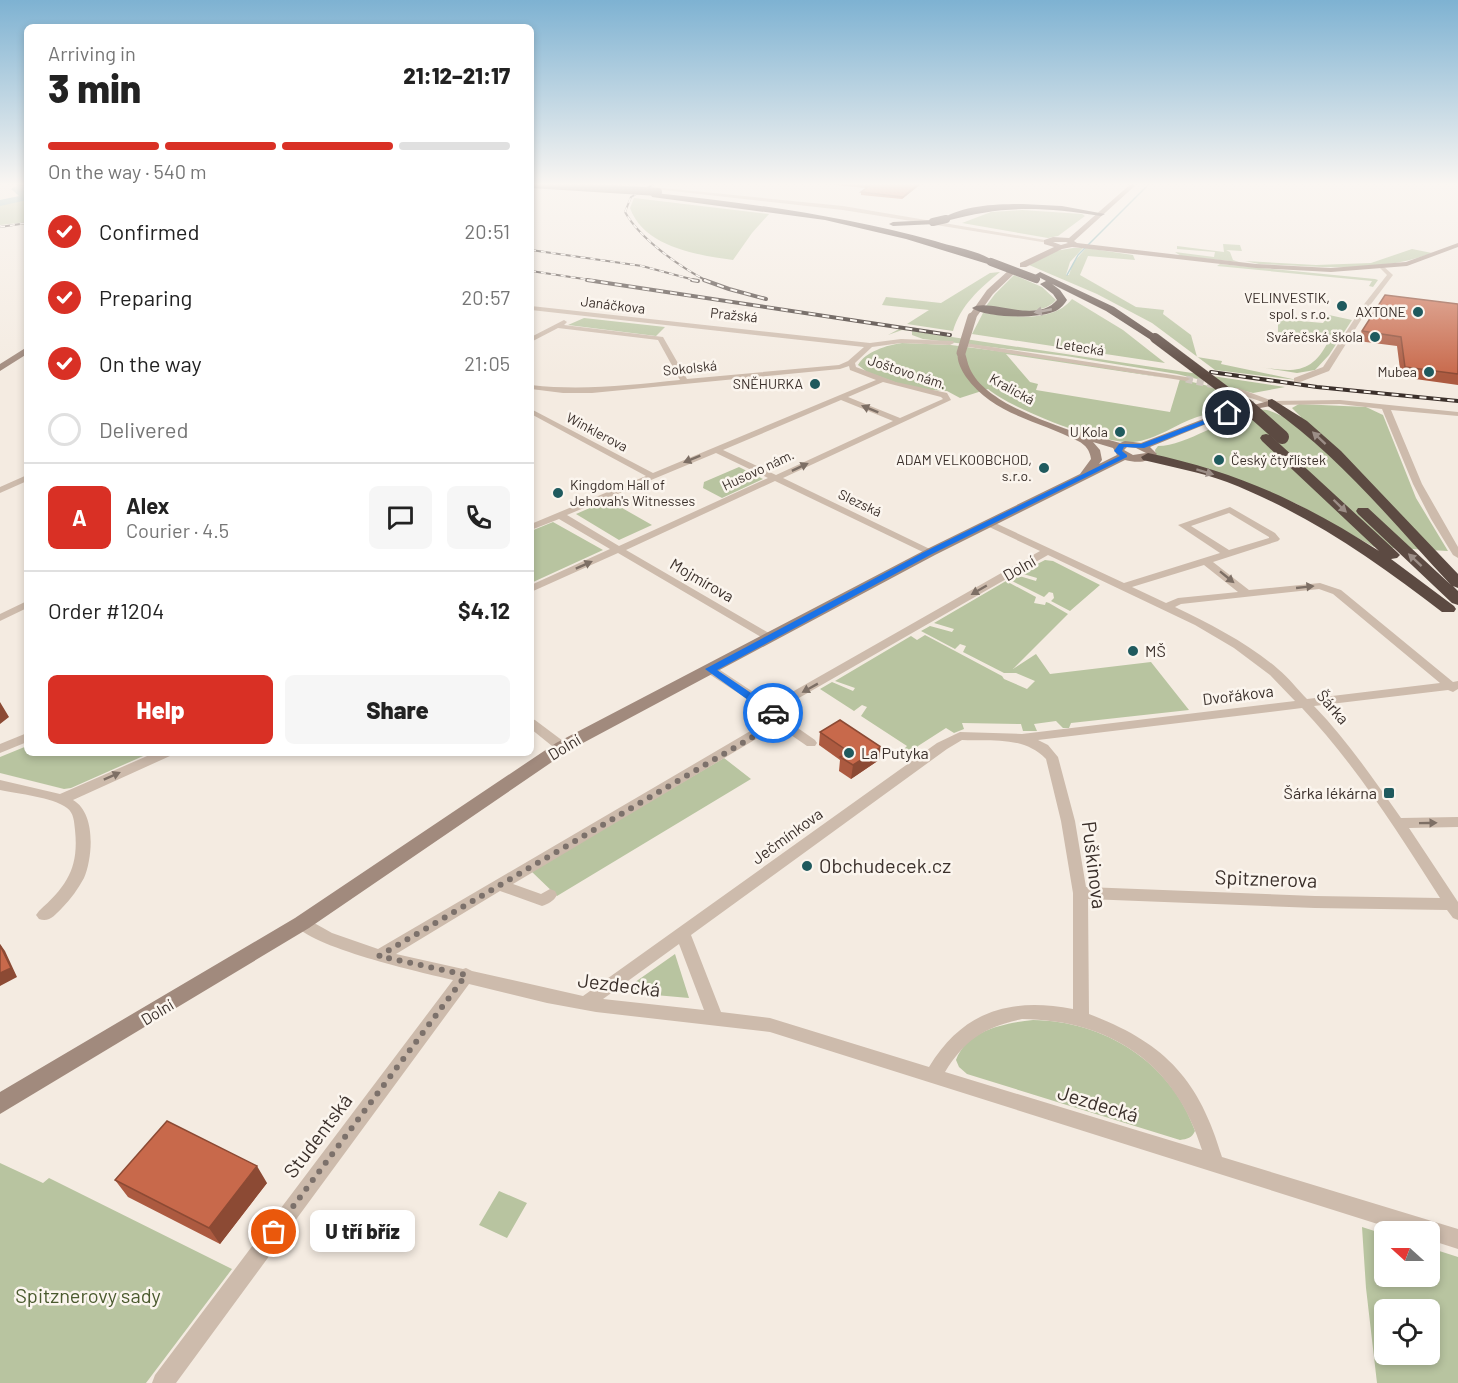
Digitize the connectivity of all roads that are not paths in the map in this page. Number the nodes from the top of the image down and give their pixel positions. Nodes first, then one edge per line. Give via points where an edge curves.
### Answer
1 (952, 248) edge
2 (962, 248) edge
3 (966, 248) edge
4 (1044, 248) edge
5 (1059, 248) edge
6 (1101, 248) edge
7 (1452, 248) edge
8 (974, 251) junction
9 (994, 260) junction
10 (1032, 260) junction
11 (1023, 265) dead end
12 (1382, 267) junction
13 (1012, 272) dead end
14 (1038, 277) junction
15 (534, 306) edge
16 (534, 307) edge
17 (581, 312) junction
18 (974, 313) junction
19 (671, 324) junction
20 (558, 326) junction
21 (534, 338) edge
22 (661, 338) junction
23 (880, 343) junction
24 (950, 343) dead end
25 (870, 345) junction
26 (969, 345) dead end
27 (24, 352) edge
28 (851, 363) junction
29 (0, 368) edge
30 (1186, 379) tunnel mouth
31 (882, 380) junction
32 (1297, 380) dead end
33 (685, 382) junction
34 (534, 387) edge
35 (1235, 390) tunnel mouth
36 (841, 398) junction
37 (945, 401) joint
38 (1272, 403) junction
39 (1255, 406) tunnel mouth
40 (1386, 408) junction
41 (534, 413) edge
42 (1228, 413) tunnel mouth
43 (1458, 414) edge
44 (1036, 419) junction
45 (899, 422) junction
46 (715, 449) junction
47 (1122, 451) junction
48 (1145, 452) junction
49 (1084, 474) junction
50 (651, 475) junction
51 (777, 478) junction
52 (24, 479) edge
53 (0, 490) edge
54 (559, 515) junction
55 (987, 523) junction
56 (534, 526) edge
57 (618, 550) junction
58 (1048, 551) junction
59 (931, 552) junction
60 (1228, 554) junction
61 (1458, 555) edge
62 (1206, 561) junction
63 (1458, 583) edge
64 (1123, 587) junction
65 (534, 588) edge
66 (1246, 593) junction
67 (24, 606) edge
68 (1167, 607) junction
69 (1455, 609) edge
70 (0, 618) edge
71 (770, 638) junction
72 (710, 669) junction
73 (1456, 688) edge
74 (1305, 702) junction
75 (774, 715) junction
76 (534, 725) edge
77 (24, 738) edge
78 (1022, 738) junction
79 (811, 743) dead end
80 (562, 747) junction
81 (0, 749) edge
82 (158, 756) edge
83 (0, 785) edge
84 (60, 800) junction
85 (1458, 822) edge
86 (1397, 823) junction
87 (499, 885) junction
88 (1080, 893) junction
89 (550, 895) dead end
90 (1455, 909) edge
91 (44, 915) dead end
92 (302, 923) junction
93 (683, 933) junction
94 (379, 956) junction
95 (466, 975) junction
96 (585, 1003) junction
97 (1081, 1016) junction
98 (715, 1018) junction
99 (934, 1075) junction
100 (0, 1104) edge
101 (1215, 1163) junction
102 (1458, 1239) edge
103 (163, 1383) edge

1 - 9 highway
2 - 8 highway
3 - 8 highway
4 - 10 main road
5 - 10 main road
6 - 12 main road via 1286,268
7 - 12 main road via 1416,262
8 - 9 highway
9 - 14 highway, bridge
10 - 11 main road
12 - 32 street via 1390,276 1326,369
13 - 18 main road, Kralická
14 -> 18 highway via 1057,292 1062,300 1060,305 1032,313
14 -> 69 highway via 1140,338 1196,378
69 -> 14 highway, bridge via 1242,402 1110,309
15 - 17 street, Janáčkova
16 - 17 street, Janáčkova
17 - 19 street, Janáčkova
17 - 20 street
17 - 23 street, Pražská
18 - 44 main road, Kralická, bridge via 961,353 964,369 979,388
19 - 22 street
19 - 25 street, Pražská
20 - 21 street
20 - 22 street
22 - 33 street
23 - 24 street
23 - 25 street
25 - 28 street, Joštovo nám.
26 - 30 street, Letecká
27 - 29 main road
28 - 31 street, Joštovo nám. via 854,369
28 - 33 street, Sokolská
31 - 36 street
31 - 37 street, Joštovo nám. via 944,395 948,398
33 - 34 street, Sokolská via 580,392
35 - 38 street
45 -> 36 street
36 - 46 street
37 - 45 street, Husovo nám.
38 - 39 main road
38 - 40 street via 1323,402
63 -> 38 highway via 1345,462 1303,424
40 - 43 street
40 - 61 street via 1421,493
41 - 50 street, Winklerova
42 - 48 main road
44 - 47 main road
44 - 49 main road, Kralická via 1093,448 1097,459
51 -> 45 street, Husovo nám.
46 -> 50 street
46 - 51 street, Slezská
47 - 48 main road via 1137,459
47 - 49 main road, Dolní
48 -> 69 highway via 1232,480 1309,514
49 - 55 main road, Dolní
50 - 54 street
51 - 57 street, Husovo nám.
51 - 59 street, Slezská
52 - 53 street
54 - 56 street
54 - 57 street, Mojmírova
55 - 58 street, Šárka
55 - 59 main road, Dolní
65 -> 57 street, Husovo nám.
57 - 71 street, Mojmírova
58 - 64 street, Šárka
58 -> 75 street, Dolní
59 - 71 main road, Dolní
60 - 60 street via 1275,539 1230,510 1183,525
60 - 62 street
62 - 64 street
62 -> 66 street
64 - 68 street, Šárka
66 - 68 street via 1178,601
66 -> 73 street via 1320,586 1336,592
67 - 70 street
68 - 74 street, Šárka via 1254,657
71 - 72 main road, Dolní
72 - 75 street
72 - 80 main road, Dolní
73 - 74 street, Dvořákova
74 - 78 street, Dvořákova
74 - 86 street, Šárka
75 - 79 street
75 - 87 street, Dolní
76 - 80 street
77 - 81 street
78 - 88 street, Puškinova via 1043,748 1052,758
78 - 93 street, Ječmínkova via 968,735 950,740
80 - 92 main road, Dolní
84 -> 82 street
83 - 84 street
84 - 91 street via 78,812 82,868 74,884
86 -> 85 street
86 - 90 street, Šárka
87 - 89 street via 542,900
87 - 94 street, Dolní
88 - 90 street, Spitznerova
88 - 97 street, Puškinova
92 - 94 street, Jezdecká via 327,937
92 - 100 main road, Dolní
93 - 96 street, Ječmínkova
93 - 98 street
94 - 95 street, Jezdecká
95 - 96 street, Jezdecká
95 - 103 street, Studentská
96 - 98 street, Jezdecká
97 - 99 street via 1019,1013 994,1019 969,1032 949,1050
97 - 101 street via 1132,1041 1178,1082 1202,1117
98 - 99 street, Jezdecká via 770,1024
99 - 101 street, Jezdecká
101 - 102 street, Jezdecká

